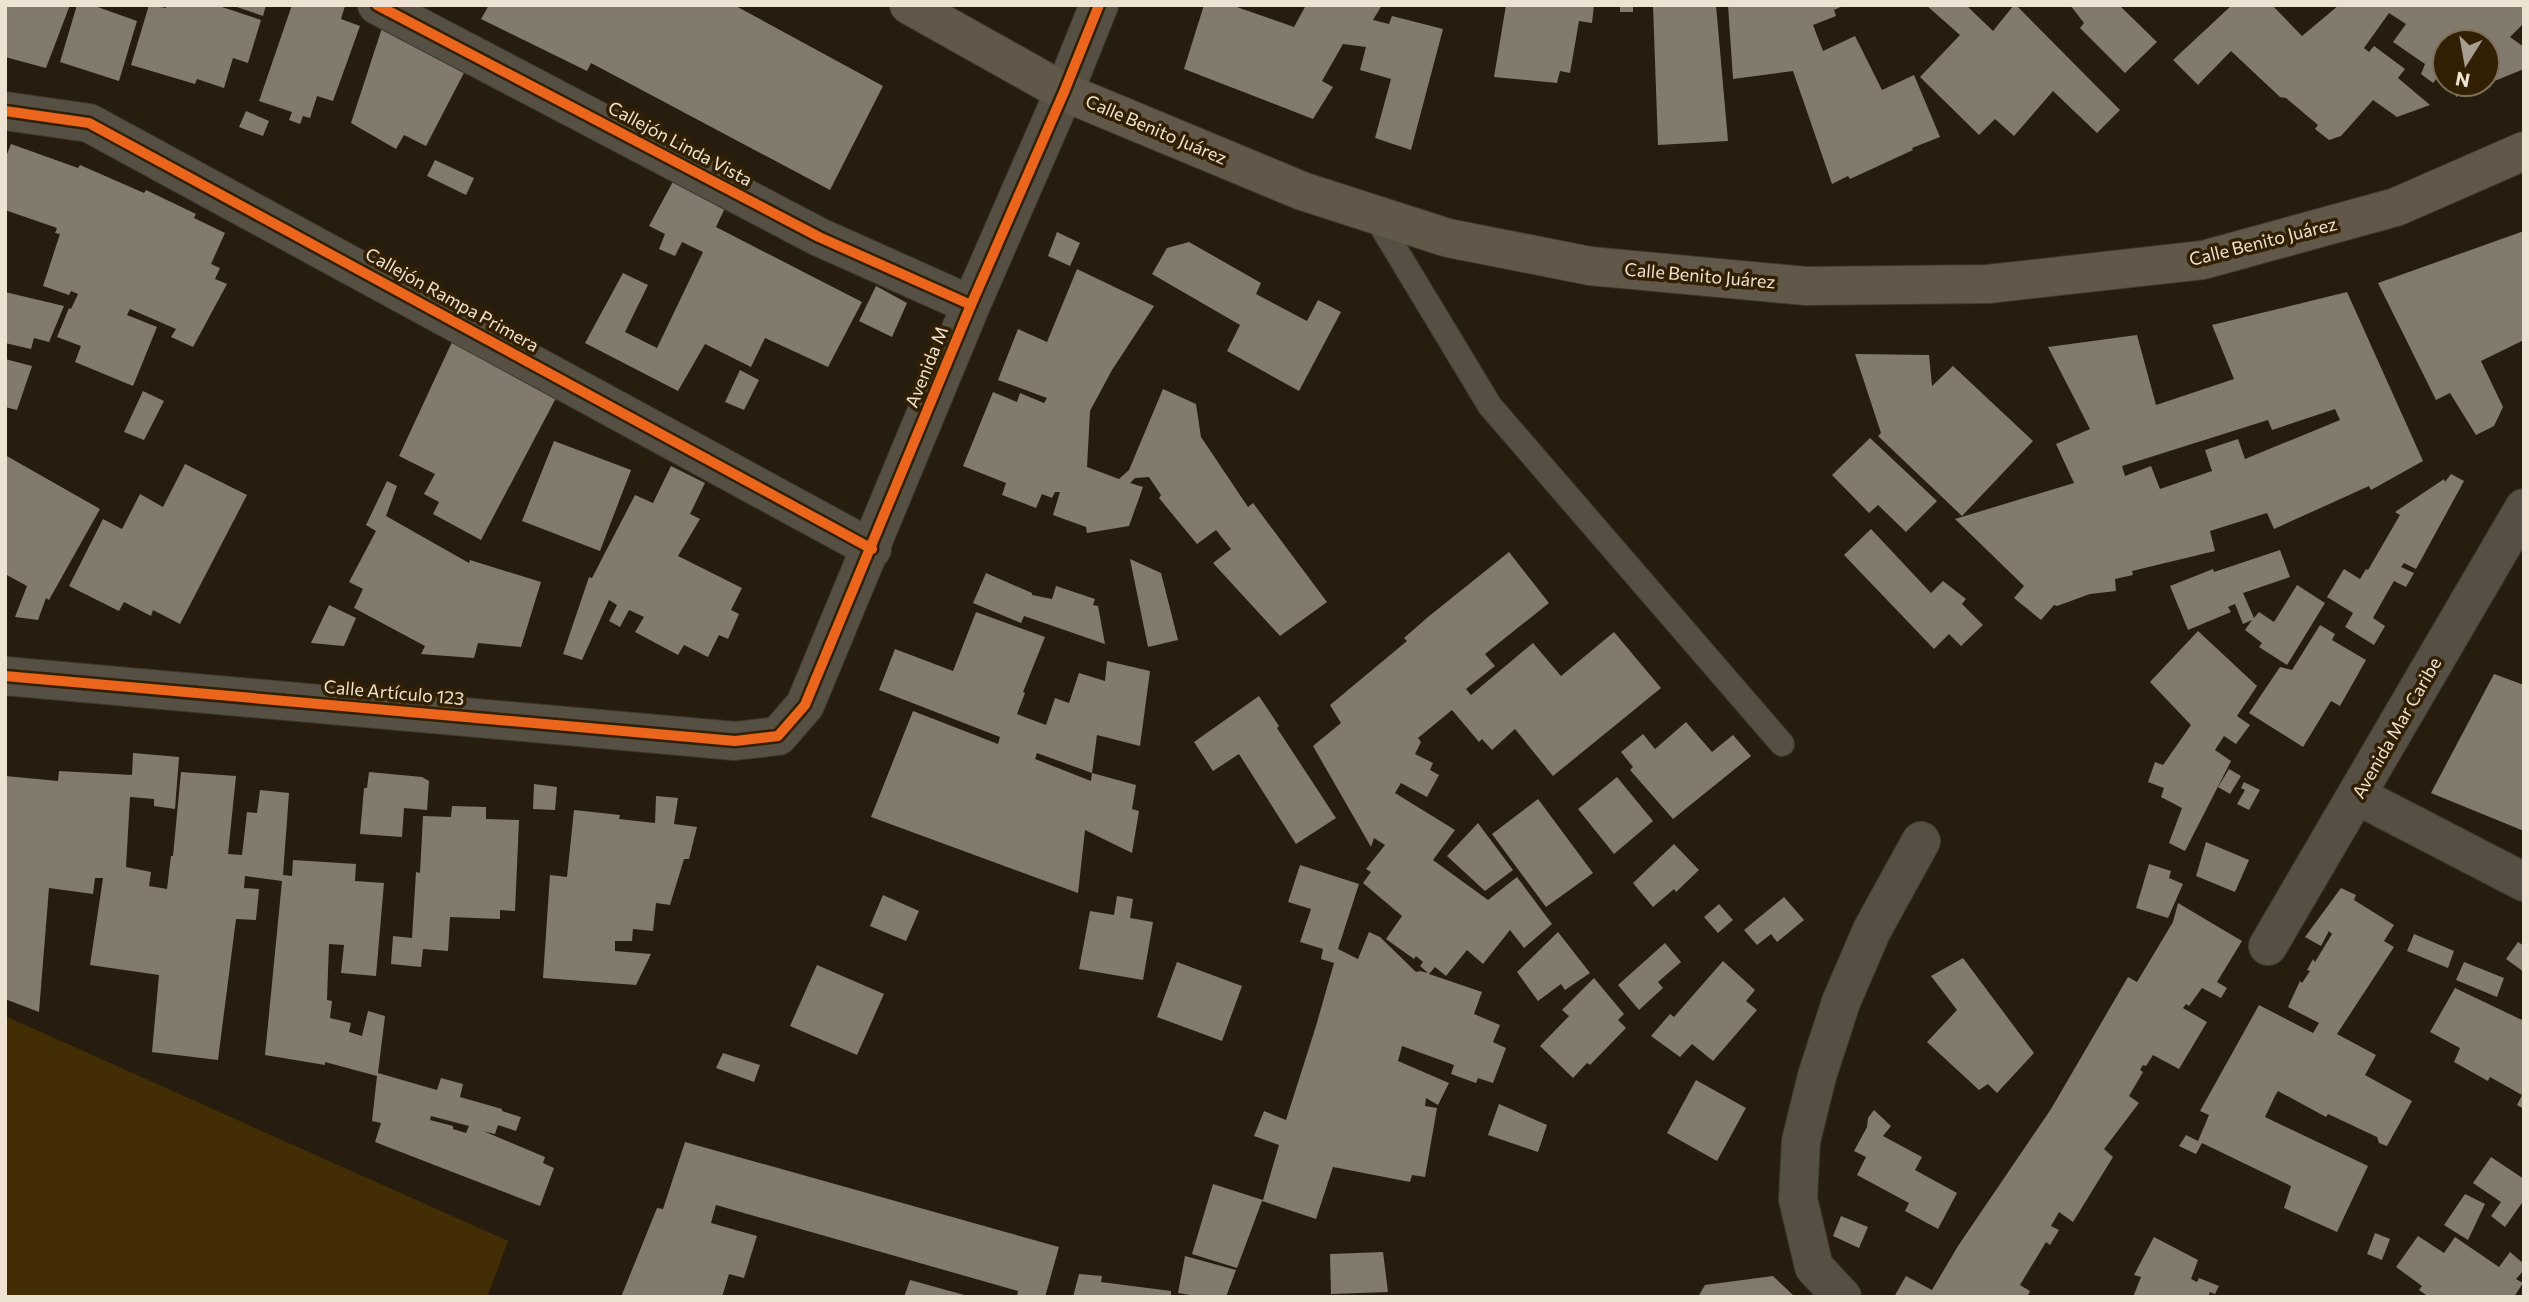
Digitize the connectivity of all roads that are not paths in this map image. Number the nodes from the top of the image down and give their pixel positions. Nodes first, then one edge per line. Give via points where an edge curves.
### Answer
1 (377, 5) edge
2 (909, 5) edge
3 (1099, 5) edge
4 (1064, 92) junction
5 (5, 111) edge
6 (2524, 151) edge
7 (1374, 214) junction
8 (971, 305) junction
9 (2524, 508) edge
10 (872, 548) junction
11 (5, 676) edge
12 (779, 736) joint
13 (1782, 744) dead end
14 (2358, 796) junction
15 (1921, 841) dead end
16 (2524, 882) edge
17 (2268, 946) dead end
18 (1842, 1297) edge

1 - 8 street, Callejón Linda Vista via 819,237
2 - 4 main road, Calle Benito Juárez
3 - 4 street, Avenida M
4 - 7 main road, Calle Benito Juárez via 1302,191
4 - 8 street, Avenida M
5 - 10 street, Callejón Rampa Primera via 89,123
6 - 7 main road, Calle Benito Juárez via 2396,207 2203,260 1988,284 1807,286 1590,266 1448,238
7 - 13 lane via 1490,405
8 - 10 street, Avenida M
9 - 14 street, Avenida Mar Caribe
10 - 12 street, Avenida M via 805,705
11 - 12 street, Calle Artículo 123 via 735,741
14 - 16 street
14 - 17 street, Avenida Mar Caribe
15 - 18 street via 1872,930 1841,1002 1801,1140 1798,1199 1814,1267

